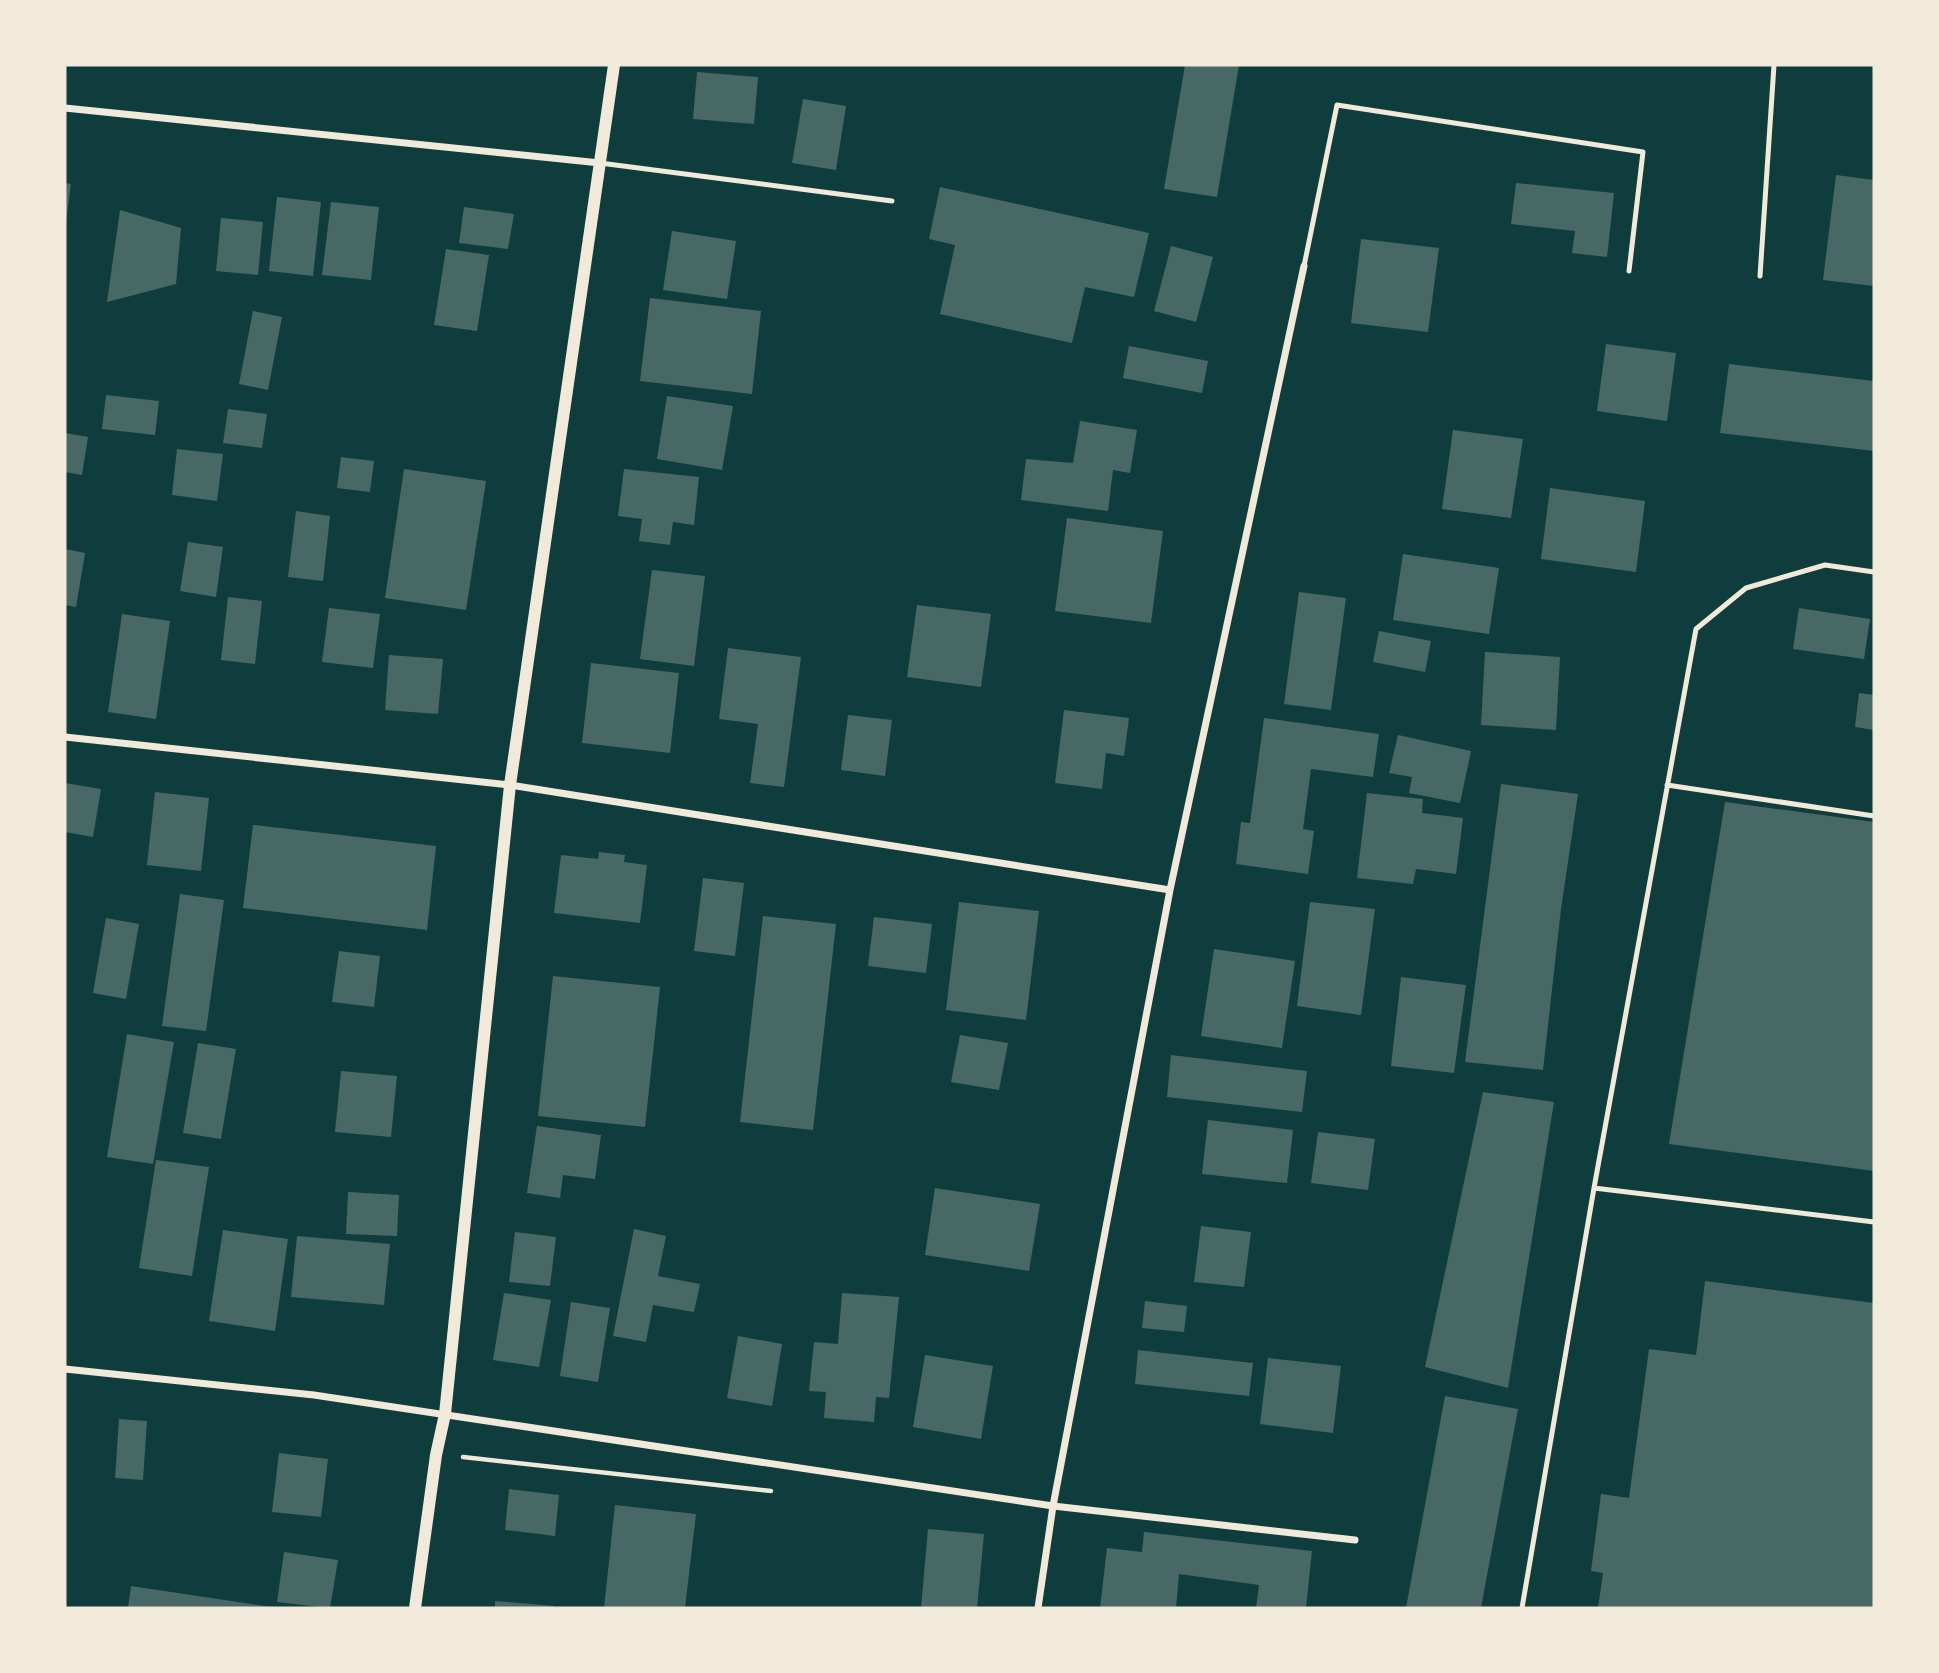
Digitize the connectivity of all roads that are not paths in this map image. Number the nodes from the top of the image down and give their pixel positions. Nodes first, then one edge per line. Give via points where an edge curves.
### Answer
1 (614, 65) edge
2 (1774, 65) edge
3 (65, 108) edge
4 (600, 163) junction
5 (892, 201) dead end
6 (1304, 266) joint
7 (1629, 271) dead end
8 (1760, 276) dead end
9 (1874, 572) edge
10 (65, 737) edge
11 (510, 785) junction
12 (1667, 785) junction
13 (1874, 816) edge
14 (1170, 890) junction
15 (1594, 1188) junction
16 (1874, 1222) edge
17 (65, 1369) edge
18 (445, 1414) junction
19 (1053, 1506) junction
20 (1355, 1541) dead end
21 (415, 1608) edge
22 (1038, 1608) edge
23 (1522, 1608) edge

1 - 4 street
2 - 8 lane
3 - 4 street
4 - 5 lane
4 - 11 street
6 - 7 lane via 1337,105 1643,152
6 - 14 street
9 - 12 lane via 1825,565 1746,588 1696,629
10 - 11 street
11 - 14 street
11 - 18 street
12 - 13 lane
12 - 15 lane
14 - 19 street
15 - 16 lane
15 - 23 lane
17 - 18 street
18 - 19 street
18 - 21 street
19 - 20 street
19 - 22 street

